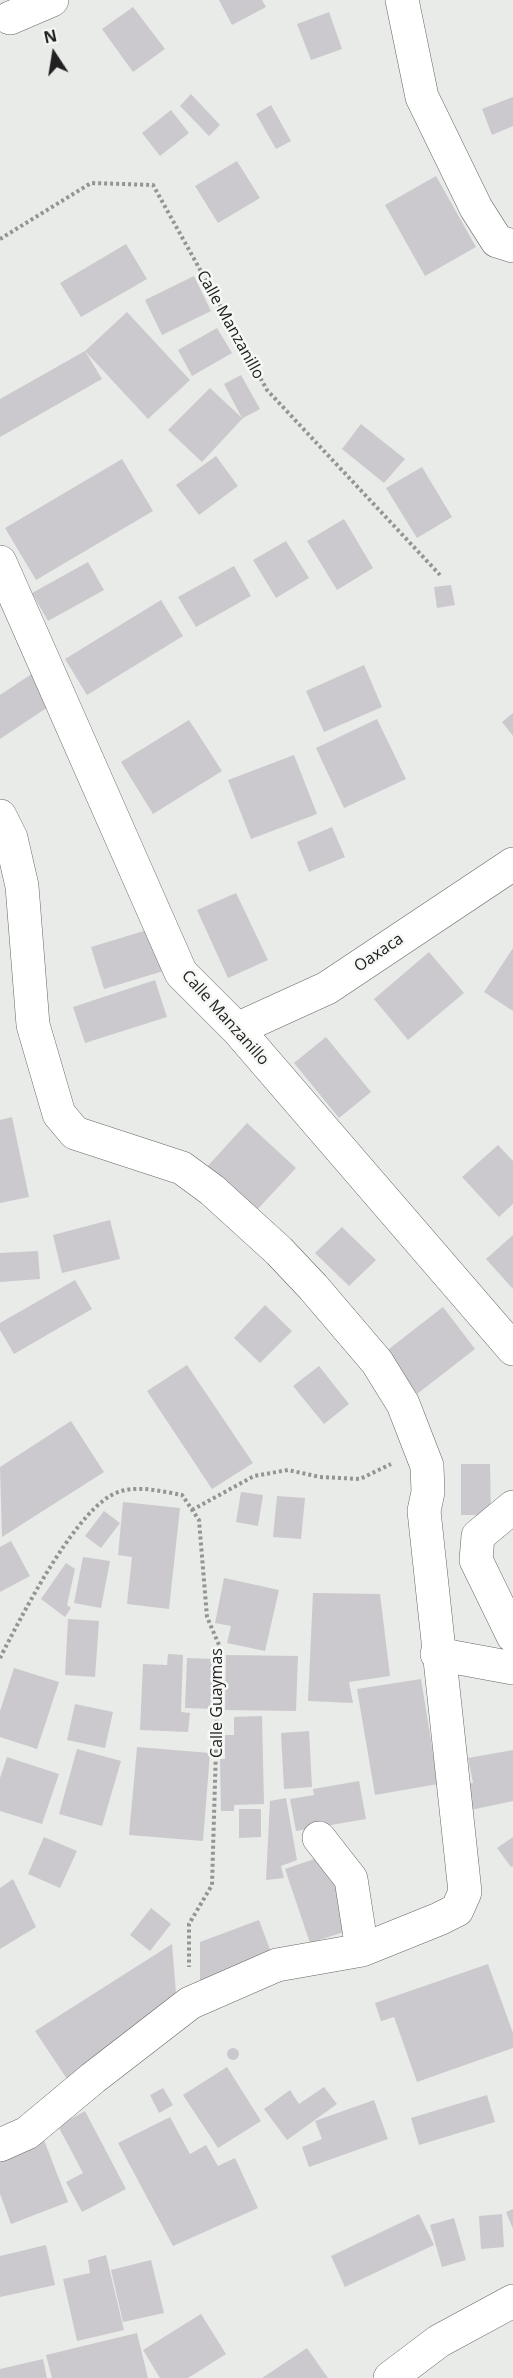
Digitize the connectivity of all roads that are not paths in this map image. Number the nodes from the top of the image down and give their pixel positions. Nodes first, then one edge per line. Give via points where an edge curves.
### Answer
1 (52, 0) edge
2 (402, 0) edge
3 (12, 15) edge
4 (513, 246) edge
5 (0, 562) edge
6 (0, 816) edge
7 (513, 864) edge
8 (237, 1029) junction
9 (513, 1349) edge
10 (513, 1507) edge
11 (513, 1636) edge
12 (437, 1654) junction
13 (513, 1668) edge
14 (319, 1838) dead end
15 (362, 1950) junction
16 (0, 2145) edge
17 (513, 2301) edge
18 (390, 2378) edge

1 - 3 street
2 - 4 street via 422,97 476,208 497,241
5 - 8 street, Calle Manzanillo via 181,973
6 - 12 street via 11,838 22,886 33,1025 59,1114 75,1133 182,1168 212,1190 279,1251 377,1362 403,1404 427,1466 424,1511
7 - 8 street, Oaxaca via 327,988
8 - 9 street, Calle Manzanillo
10 - 11 street via 478,1536 476,1560
12 - 13 street
12 - 15 street via 465,1892 457,1910
14 - 15 street via 351,1879
15 - 16 street via 277,1965 190,2003 27,2133
17 - 18 street via 439,2341

